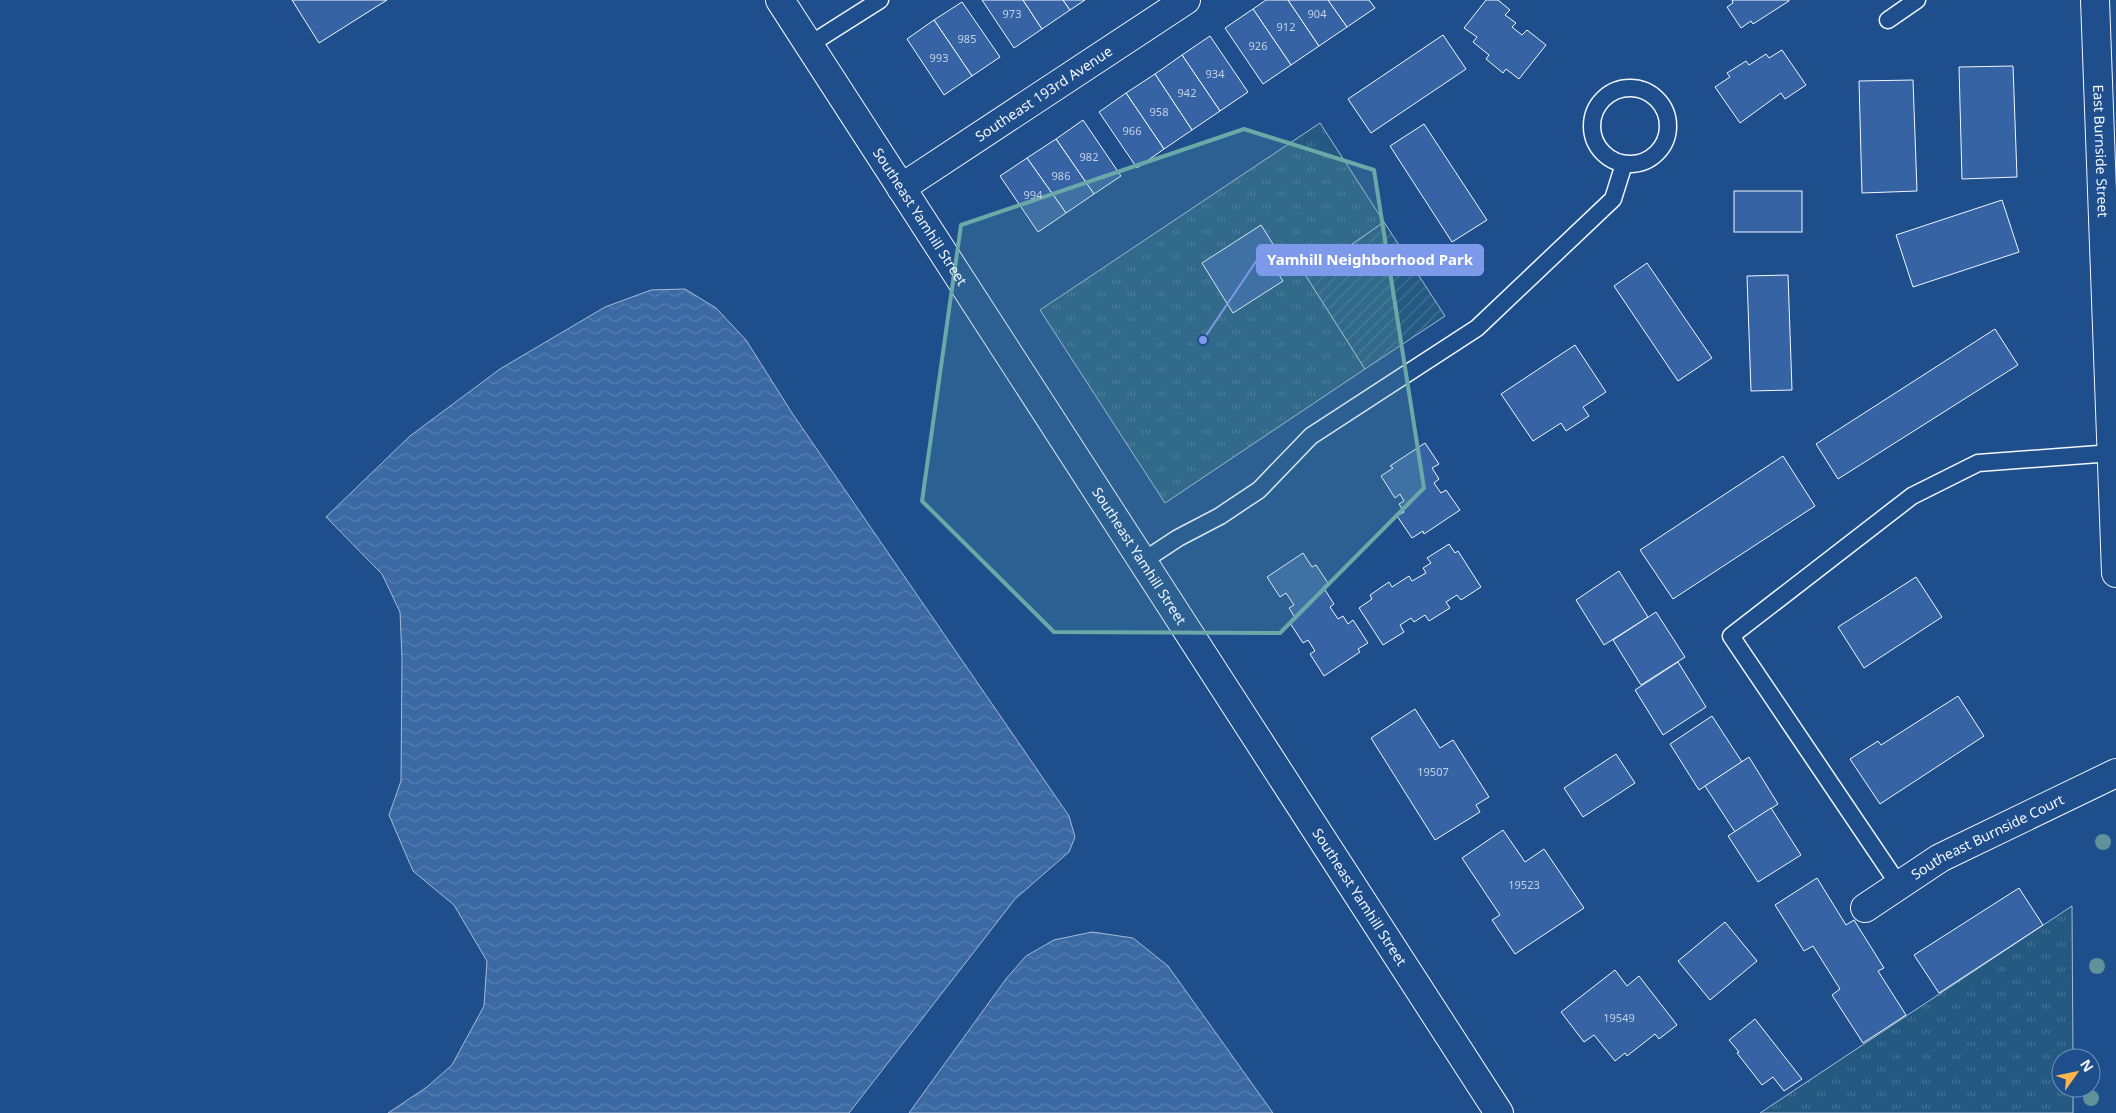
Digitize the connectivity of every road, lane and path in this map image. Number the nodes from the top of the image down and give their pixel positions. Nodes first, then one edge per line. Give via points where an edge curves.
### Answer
1 (780, 0) edge
2 (880, 0) edge
3 (1186, 0) edge
4 (1917, 0) edge
5 (2095, 0) edge
6 (1888, 20) dead end
7 (809, 45) junction
8 (1624, 164) junction
9 (902, 188) junction
10 (2112, 453) junction
11 (1142, 561) junction
12 (2116, 573) edge
13 (2116, 773) edge
14 (1899, 885) junction
15 (1865, 908) dead end
16 (1500, 1113) edge

1 - 7 street, Southeast Yamhill Street
2 - 7 lane
3 - 9 street, Southeast 193rd Avenue
4 - 6 lane
5 - 10 street, East Burnside Street
7 - 9 street, Southeast Yamhill Street
8 - 8 lane via 1648,160 1658,152 1668,131 1663,108 1655,98 1634,88 1609,94 1599,103 1591,128 1601,152
8 - 11 lane via 1613,199 1478,328 1311,436 1259,490
9 - 11 street, Southeast Yamhill Street
10 - 12 street, East Burnside Street
10 - 14 lane via 1978,463 1912,496 1731,636
11 - 16 street, Southeast Yamhill Street
13 - 14 street, Southeast Burnside Court via 1940,858
14 - 15 street, Southeast Burnside Court

